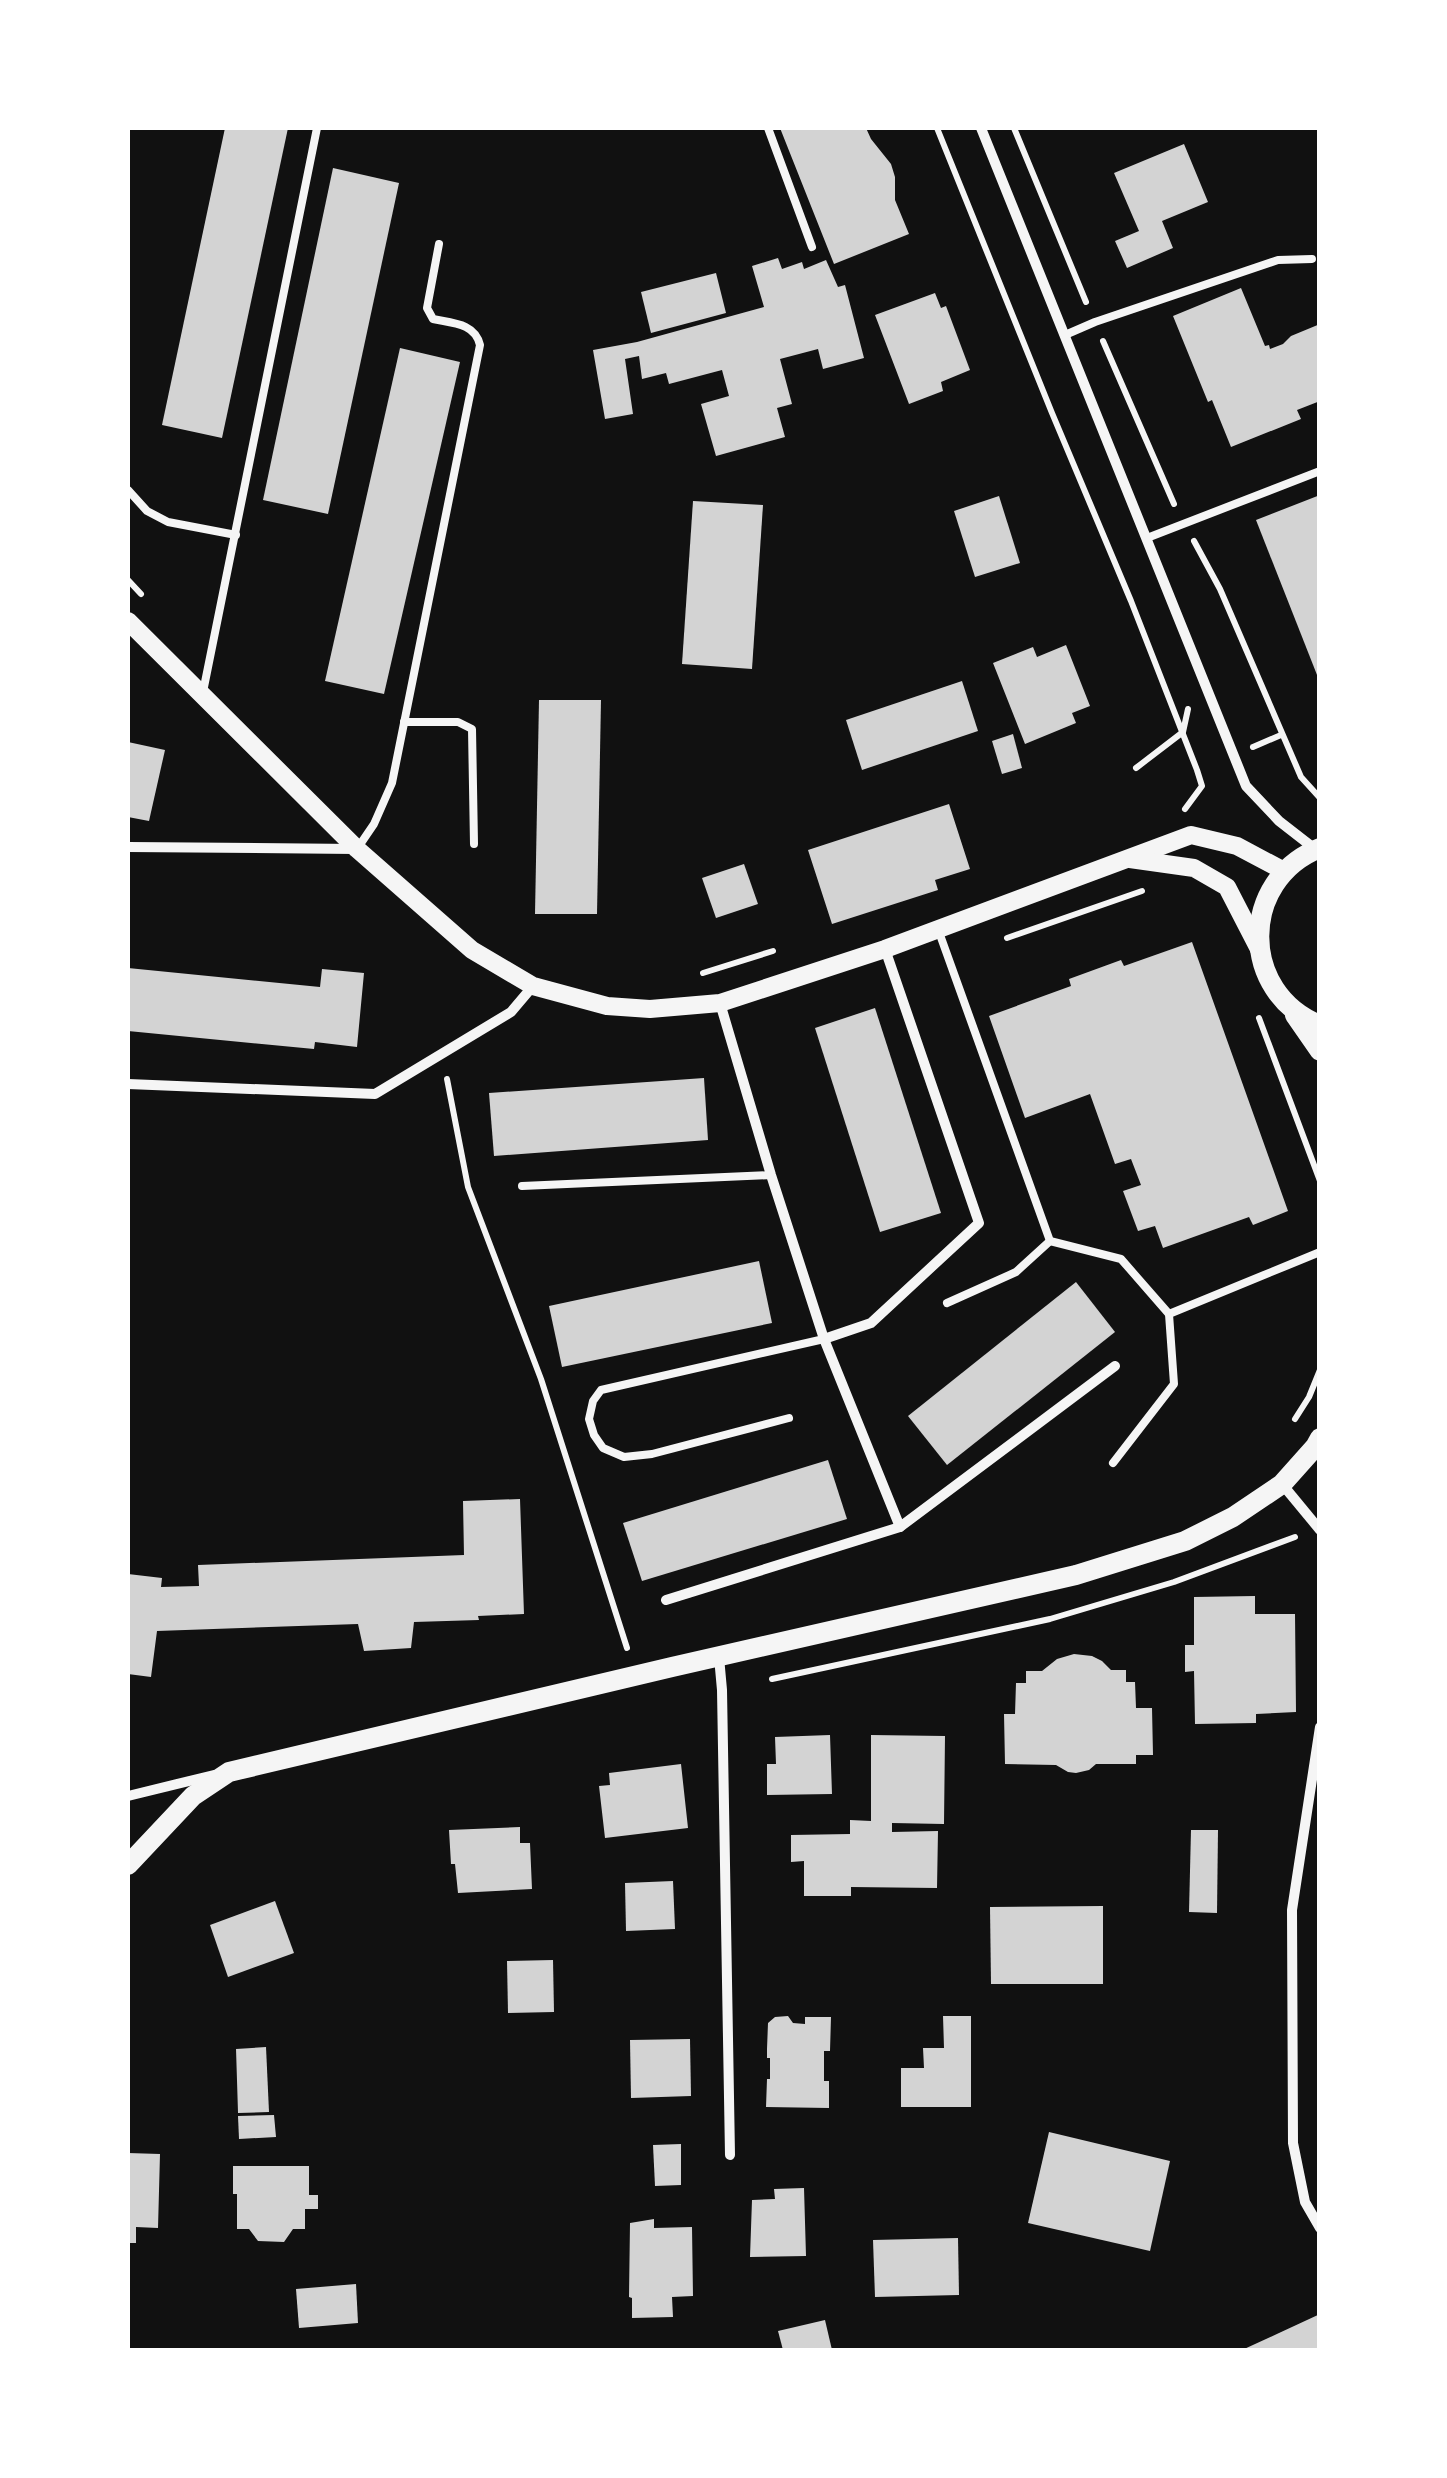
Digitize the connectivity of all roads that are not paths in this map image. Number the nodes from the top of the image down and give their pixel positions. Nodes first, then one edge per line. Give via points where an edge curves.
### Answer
1 (317, 128) edge
2 (768, 128) edge
3 (981, 128) edge
4 (439, 244) dead end
5 (812, 246) dead end
6 (1312, 260) dead end
7 (1064, 335) junction
8 (1320, 471) edge
9 (128, 490) edge
10 (236, 535) junction
11 (1147, 538) junction
12 (128, 621) edge
13 (202, 694) junction
14 (404, 722) junction
15 (474, 844) dead end
16 (128, 847) edge
17 (357, 849) junction
18 (1317, 849) edge
19 (1130, 859) junction
20 (1284, 870) junction
21 (937, 928) junction
22 (885, 949) junction
23 (1259, 949) junction
24 (533, 986) junction
25 (720, 1003) junction
26 (1291, 1009) junction
27 (1320, 1025) edge
28 (1320, 1051) edge
29 (128, 1084) edge
30 (771, 1175) junction
31 (522, 1186) dead end
32 (1050, 1241) junction
33 (1320, 1252) edge
34 (947, 1303) dead end
35 (1169, 1314) junction
36 (824, 1339) junction
37 (1116, 1366) dead end
38 (789, 1418) dead end
39 (1320, 1438) edge
40 (1113, 1463) dead end
41 (1282, 1484) junction
42 (900, 1527) junction
43 (1320, 1530) edge
44 (666, 1600) dead end
45 (719, 1657) junction
46 (1320, 1727) edge
47 (229, 1772) junction
48 (128, 1796) edge
49 (128, 1865) edge
50 (730, 2154) dead end
51 (1320, 2228) edge

1 - 10 lane
2 - 5 lane
3 - 7 street
4 - 14 lane via 427,308 432,319 472,329 480,345
6 - 7 lane via 1278,260
7 - 11 street
8 - 11 lane
9 - 10 lane via 147,512 168,522
10 - 13 lane
11 - 18 street via 1246,786
12 - 13 street
13 - 17 street
14 - 15 lane via 458,722 472,729
14 - 17 lane via 392,784
16 - 17 street
17 - 24 street via 472,950
18 - 20 main road
19 - 20 street via 1191,835 1237,846
19 - 21 street
19 - 23 street via 1194,868 1227,888
20 - 23 main road via 1268,894
21 - 22 street
21 - 32 lane
22 - 25 street
22 - 36 street via 979,1224 871,1323
23 - 26 main road via 1270,982
24 - 25 street via 606,1006
24 - 29 street via 511,1012 376,1094
25 - 30 street
26 - 27 main road
26 - 28 main road
30 - 31 lane
30 - 36 street
32 - 34 lane via 1016,1272
32 - 35 lane via 1122,1259
33 - 35 lane
35 - 40 lane via 1174,1384
36 - 38 lane via 601,1390 589,1419 603,1448 624,1457
36 - 42 street
37 - 42 street
39 - 41 main road
41 - 43 street
41 - 45 main road via 1185,1541 1094,1570
42 - 44 street
45 - 47 main road
45 - 50 street
46 - 51 street via 1292,1910 1292,2143 1305,2202
47 - 48 street
47 - 49 main road via 193,1796

